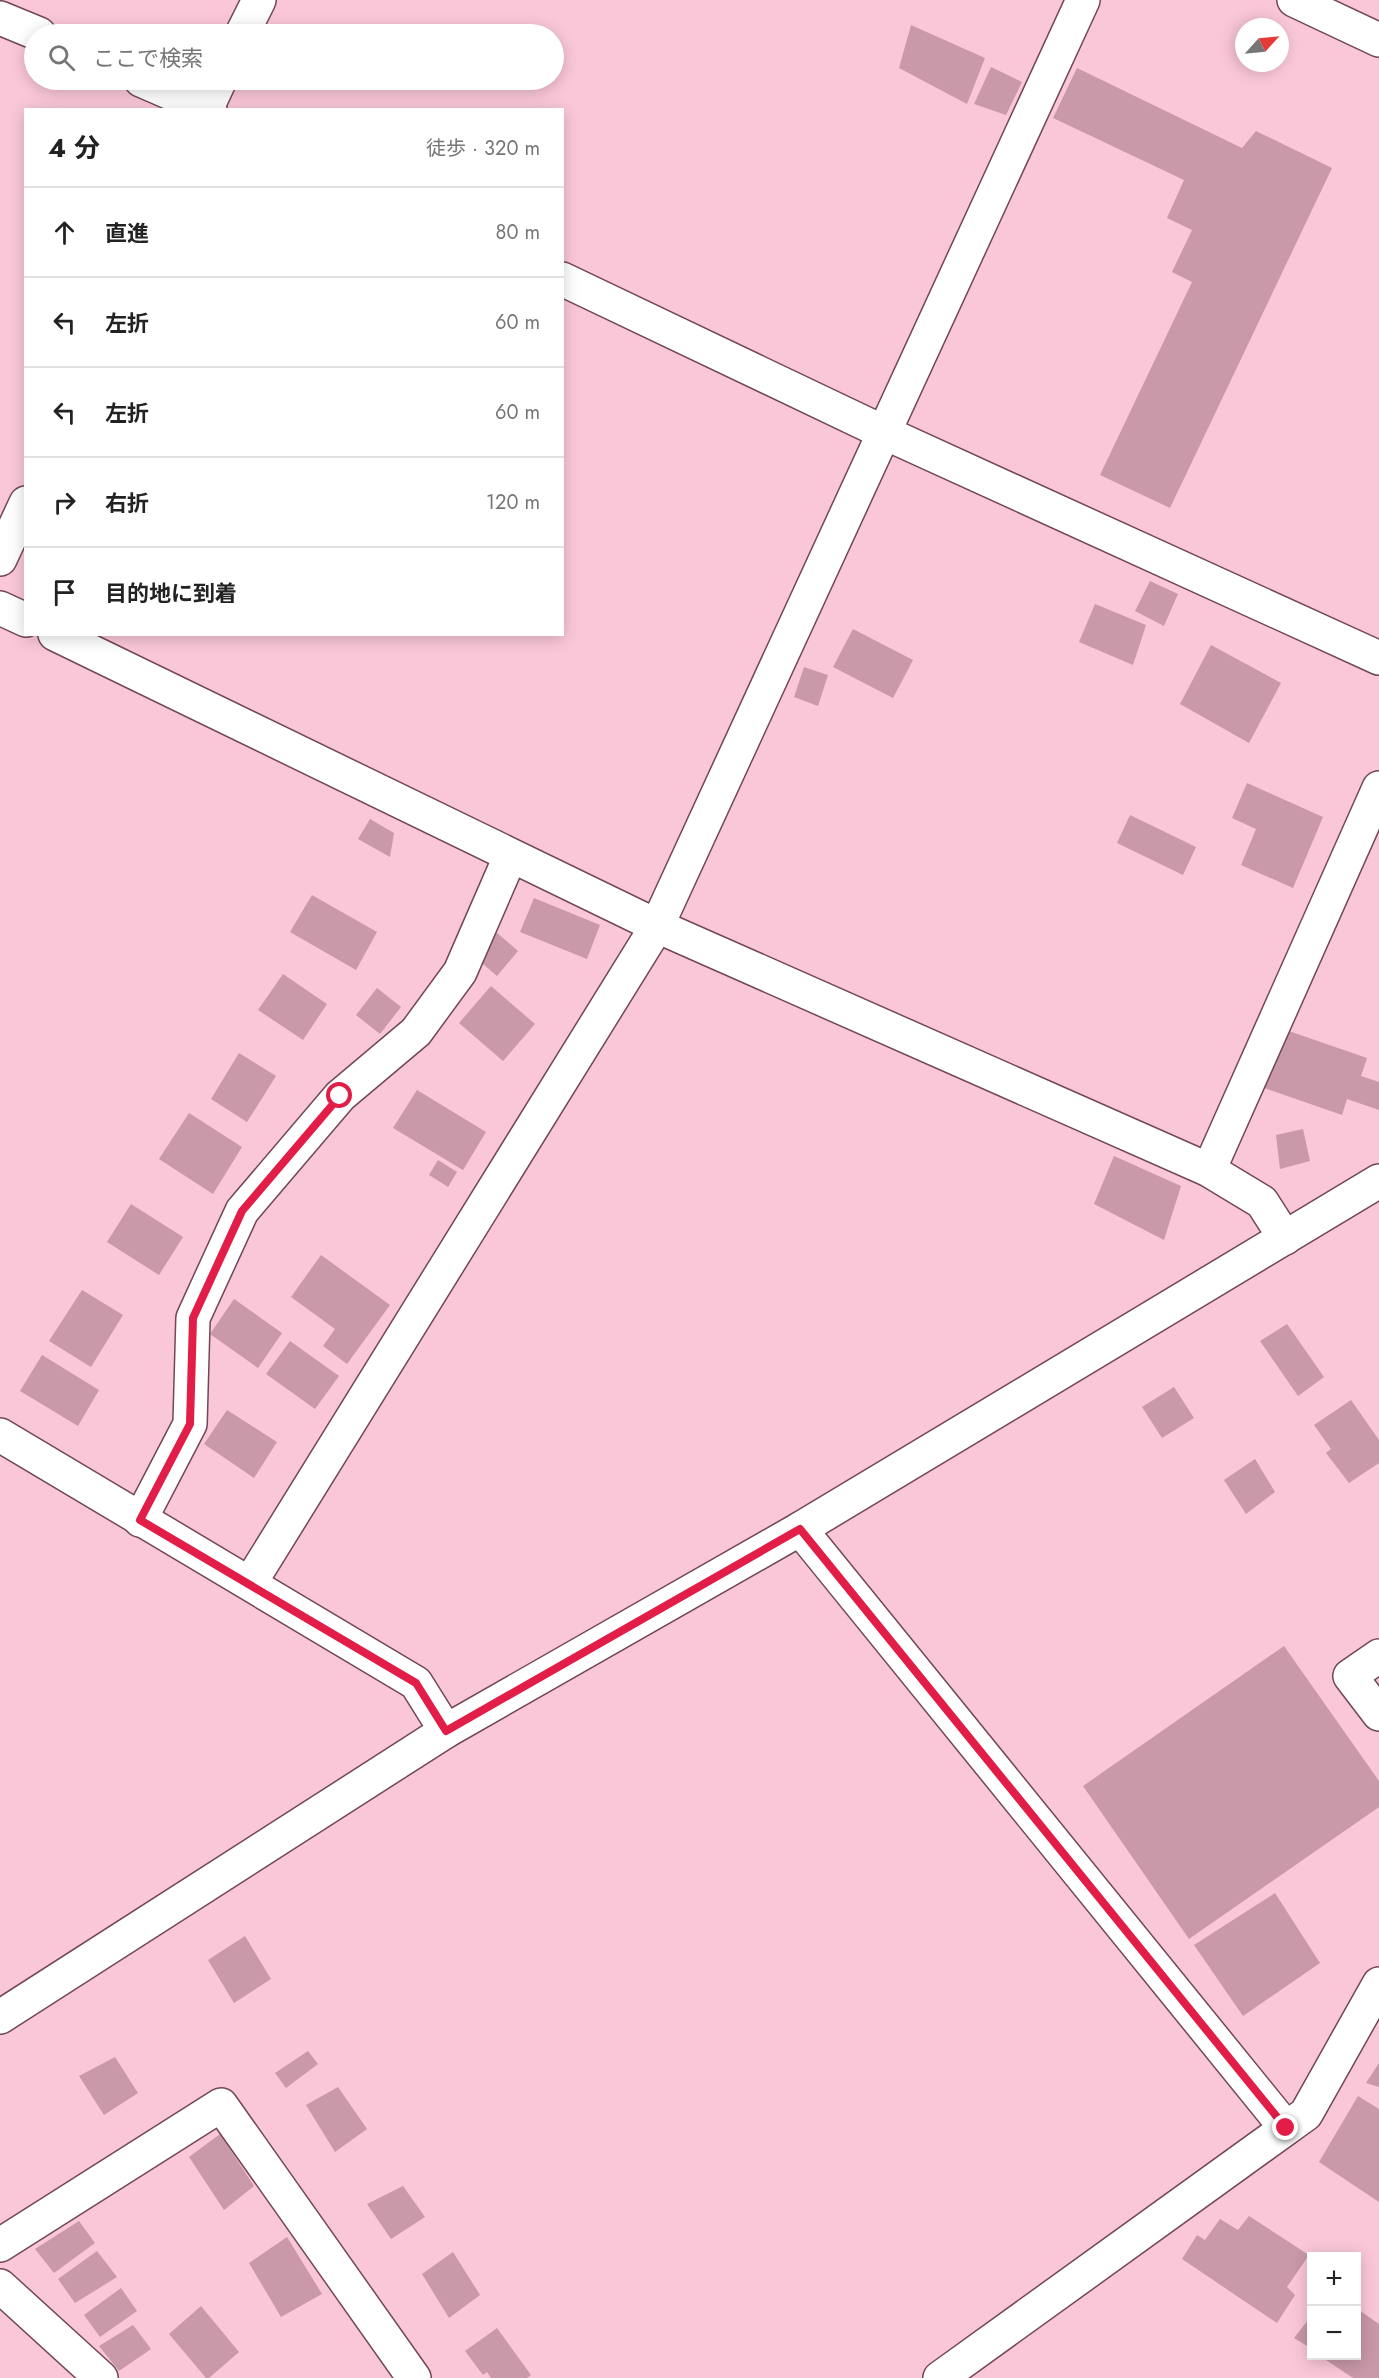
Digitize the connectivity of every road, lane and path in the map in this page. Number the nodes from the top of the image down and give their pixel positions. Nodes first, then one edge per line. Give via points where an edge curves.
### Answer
1 (259, 0) edge
2 (1083, 0) edge
3 (1294, 0) edge
4 (0, 18) edge
5 (247, 24) edge
6 (24, 28) edge
7 (1379, 40) edge
8 (173, 90) edge
9 (211, 102) edge
10 (564, 280) edge
11 (883, 432) junction
12 (24, 507) edge
13 (0, 559) edge
14 (0, 608) edge
15 (24, 619) edge
16 (59, 636) edge
17 (1379, 658) edge
18 (1379, 788) edge
19 (510, 857) junction
20 (657, 926) junction
21 (1209, 1170) junction
22 (1379, 1181) edge
23 (1285, 1238) junction
24 (0, 1435) edge
25 (140, 1520) junction
26 (800, 1529) junction
27 (250, 1583) junction
28 (1379, 1656) edge
29 (1379, 1714) edge
30 (446, 1731) junction
31 (1379, 1984) edge
32 (0, 2017) edge
33 (1286, 2128) junction
34 (0, 2245) edge
35 (0, 2286) edge
36 (101, 2378) edge
37 (414, 2378) edge
38 (940, 2378) edge

1 - 5 street
2 - 11 street
3 - 7 street
4 - 6 street
8 - 9 street
10 - 11 street
11 - 17 street
11 - 20 street
12 - 13 street
14 - 15 street
16 - 19 street
18 - 21 street
19 - 20 street
19 - 25 street via 460,972 416,1032 340,1096 242,1211 193,1318 190,1424
20 - 21 street
20 - 27 street
21 - 23 street via 1262,1202
22 - 23 street
23 - 26 street
24 - 25 street
25 - 27 street
26 - 30 street
26 - 33 street
27 - 30 street via 416,1683
28 - 29 street via 1350,1676
30 - 32 street
31 - 33 street via 1306,2114
33 - 38 street
34 - 37 street via 221,2105
35 - 36 street

